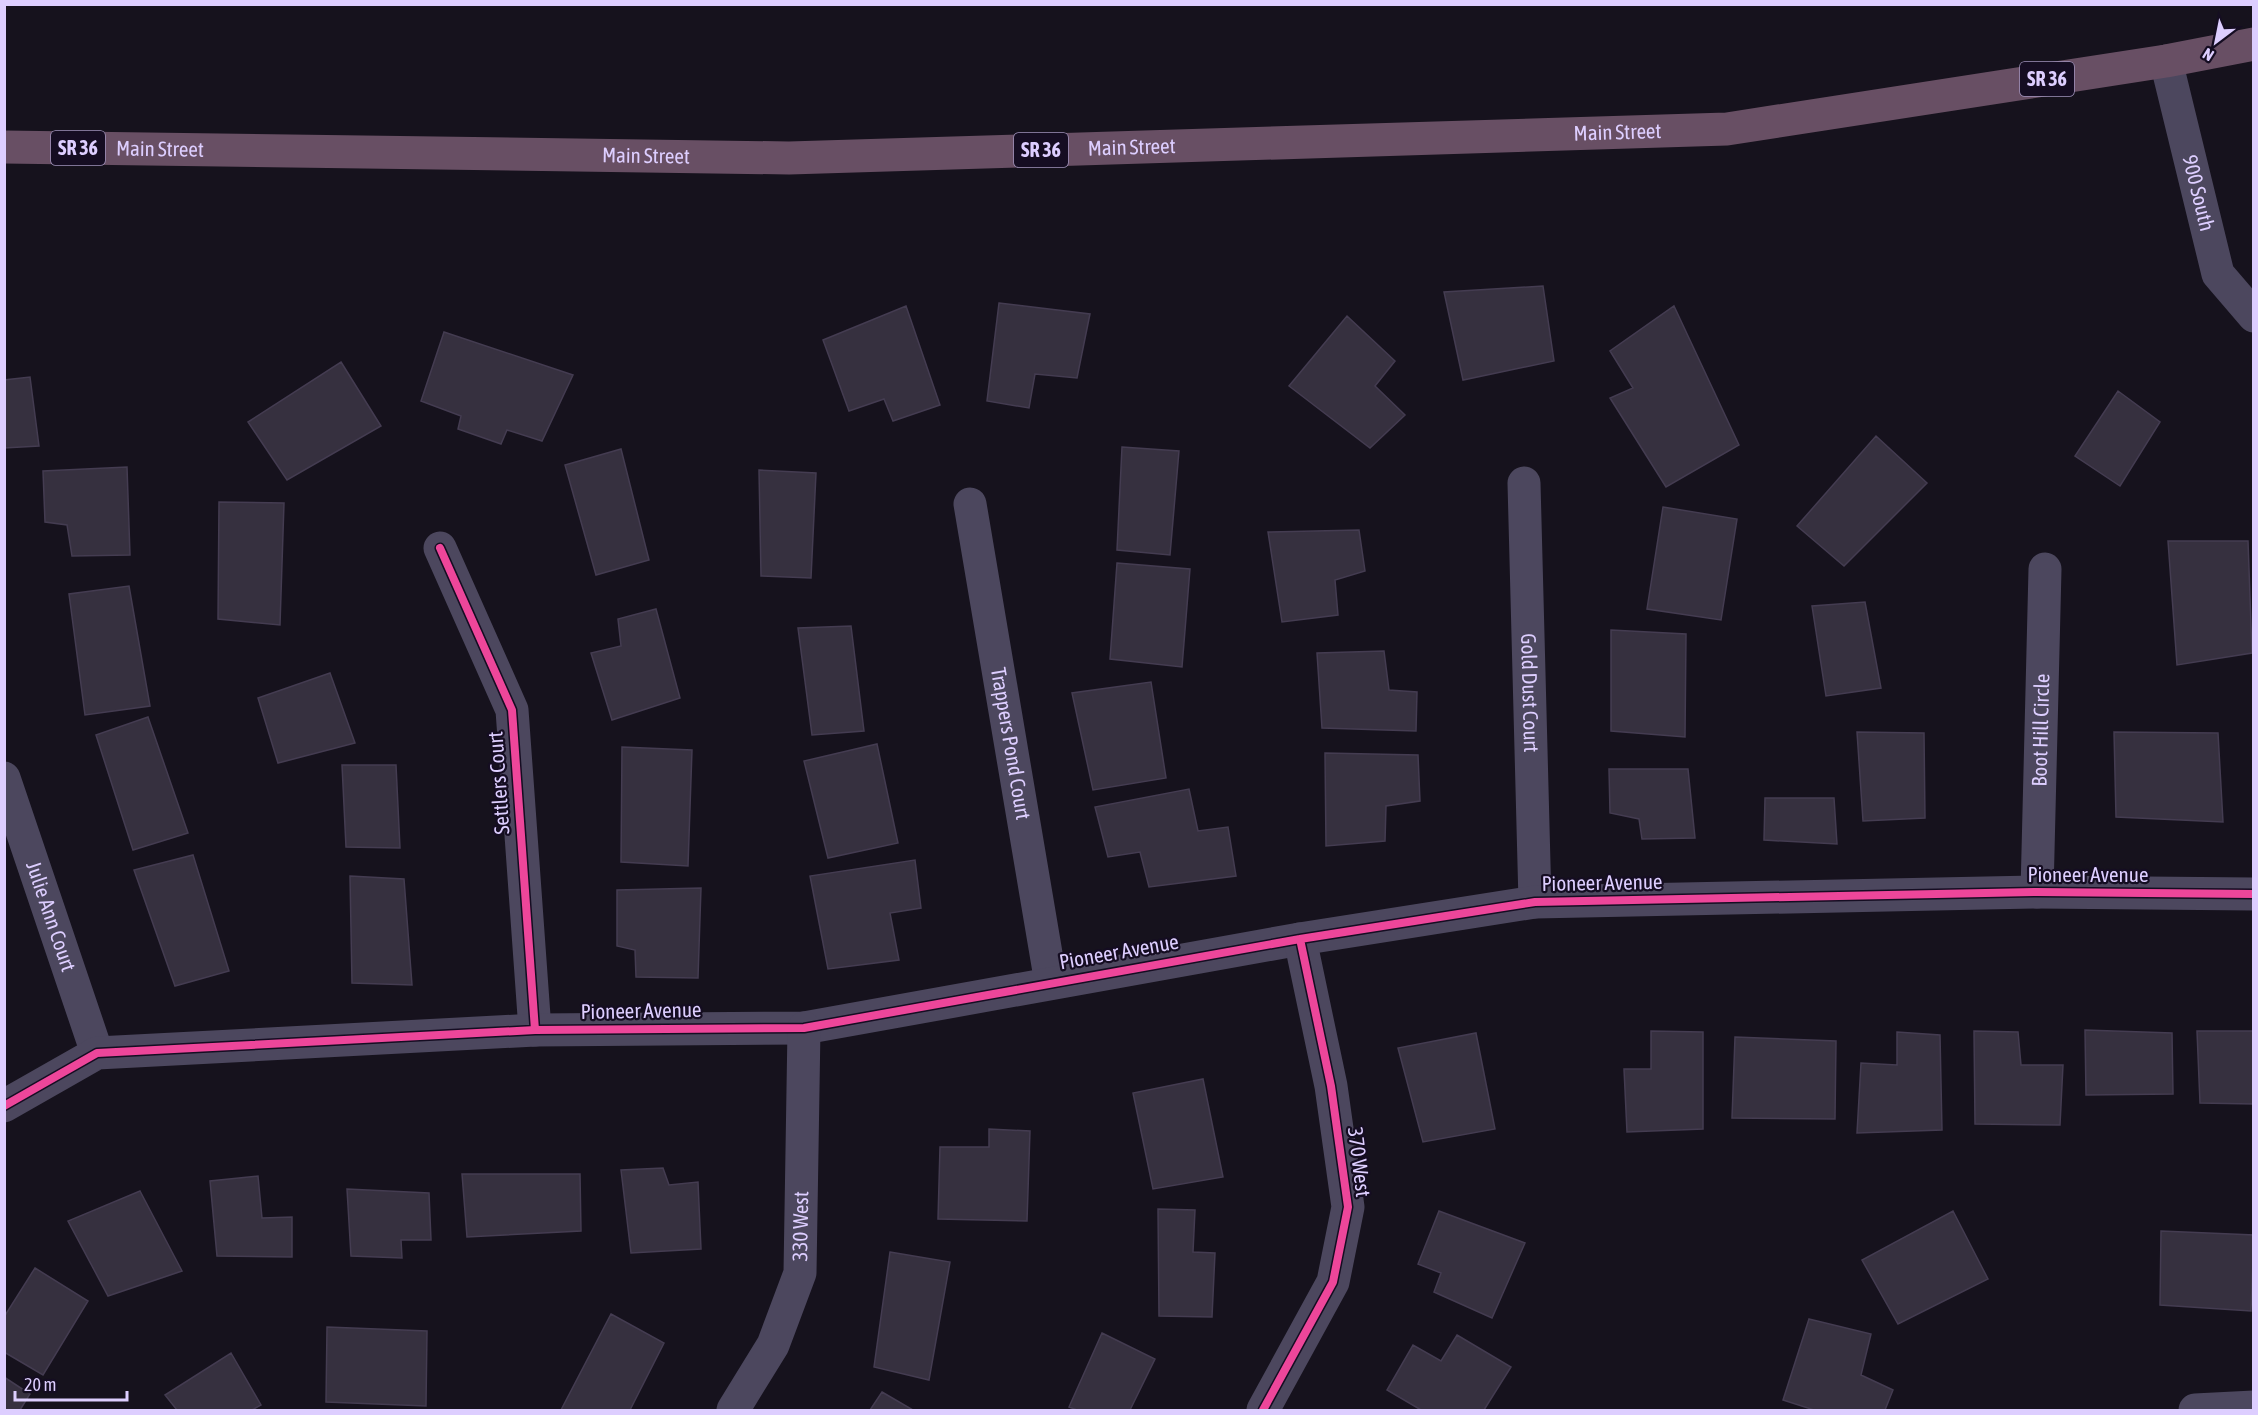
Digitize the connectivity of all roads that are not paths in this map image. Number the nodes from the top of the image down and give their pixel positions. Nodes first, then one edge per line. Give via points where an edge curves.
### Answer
1 (2253, 44) edge
2 (2166, 61) junction
3 (4, 147) edge
4 (2253, 316) edge
5 (1524, 483) dead end
6 (970, 504) dead end
7 (440, 548) dead end
8 (2045, 569) dead end
9 (4, 778) edge
10 (2037, 892) junction
11 (2253, 894) edge
12 (1535, 902) junction
13 (1300, 939) junction
14 (1051, 982) junction
15 (804, 1028) junction
16 (535, 1030) junction
17 (97, 1053) junction
18 (4, 1106) edge
19 (2253, 1407) edge
20 (733, 1410) edge
21 (1263, 1410) edge
22 (2196, 1410) edge

1 - 2 highway, Main Street / SR 36
2 - 3 highway, Main Street / SR 36 via 1727,129 789,158
2 - 4 street, 900 South via 2218,274
5 - 12 street, Gold Dust Court
6 - 14 street, Trappers Pond Court
7 - 16 street, Settlers Court via 512,710
8 - 10 street, Boot Hill Circle
9 - 17 street, Julie Ann Court
10 - 11 street, Pioneer Avenue
10 - 12 street, Pioneer Avenue
12 - 13 street, Pioneer Avenue
13 - 14 street, Pioneer Avenue
13 - 21 street, 370 West via 1331,1086 1348,1208 1333,1282
14 - 15 street, Pioneer Avenue
15 - 16 street, Pioneer Avenue
15 - 20 street, 330 West via 800,1273 773,1345
16 - 17 street, Pioneer Avenue
17 - 18 street, Pioneer Avenue
19 - 22 street

